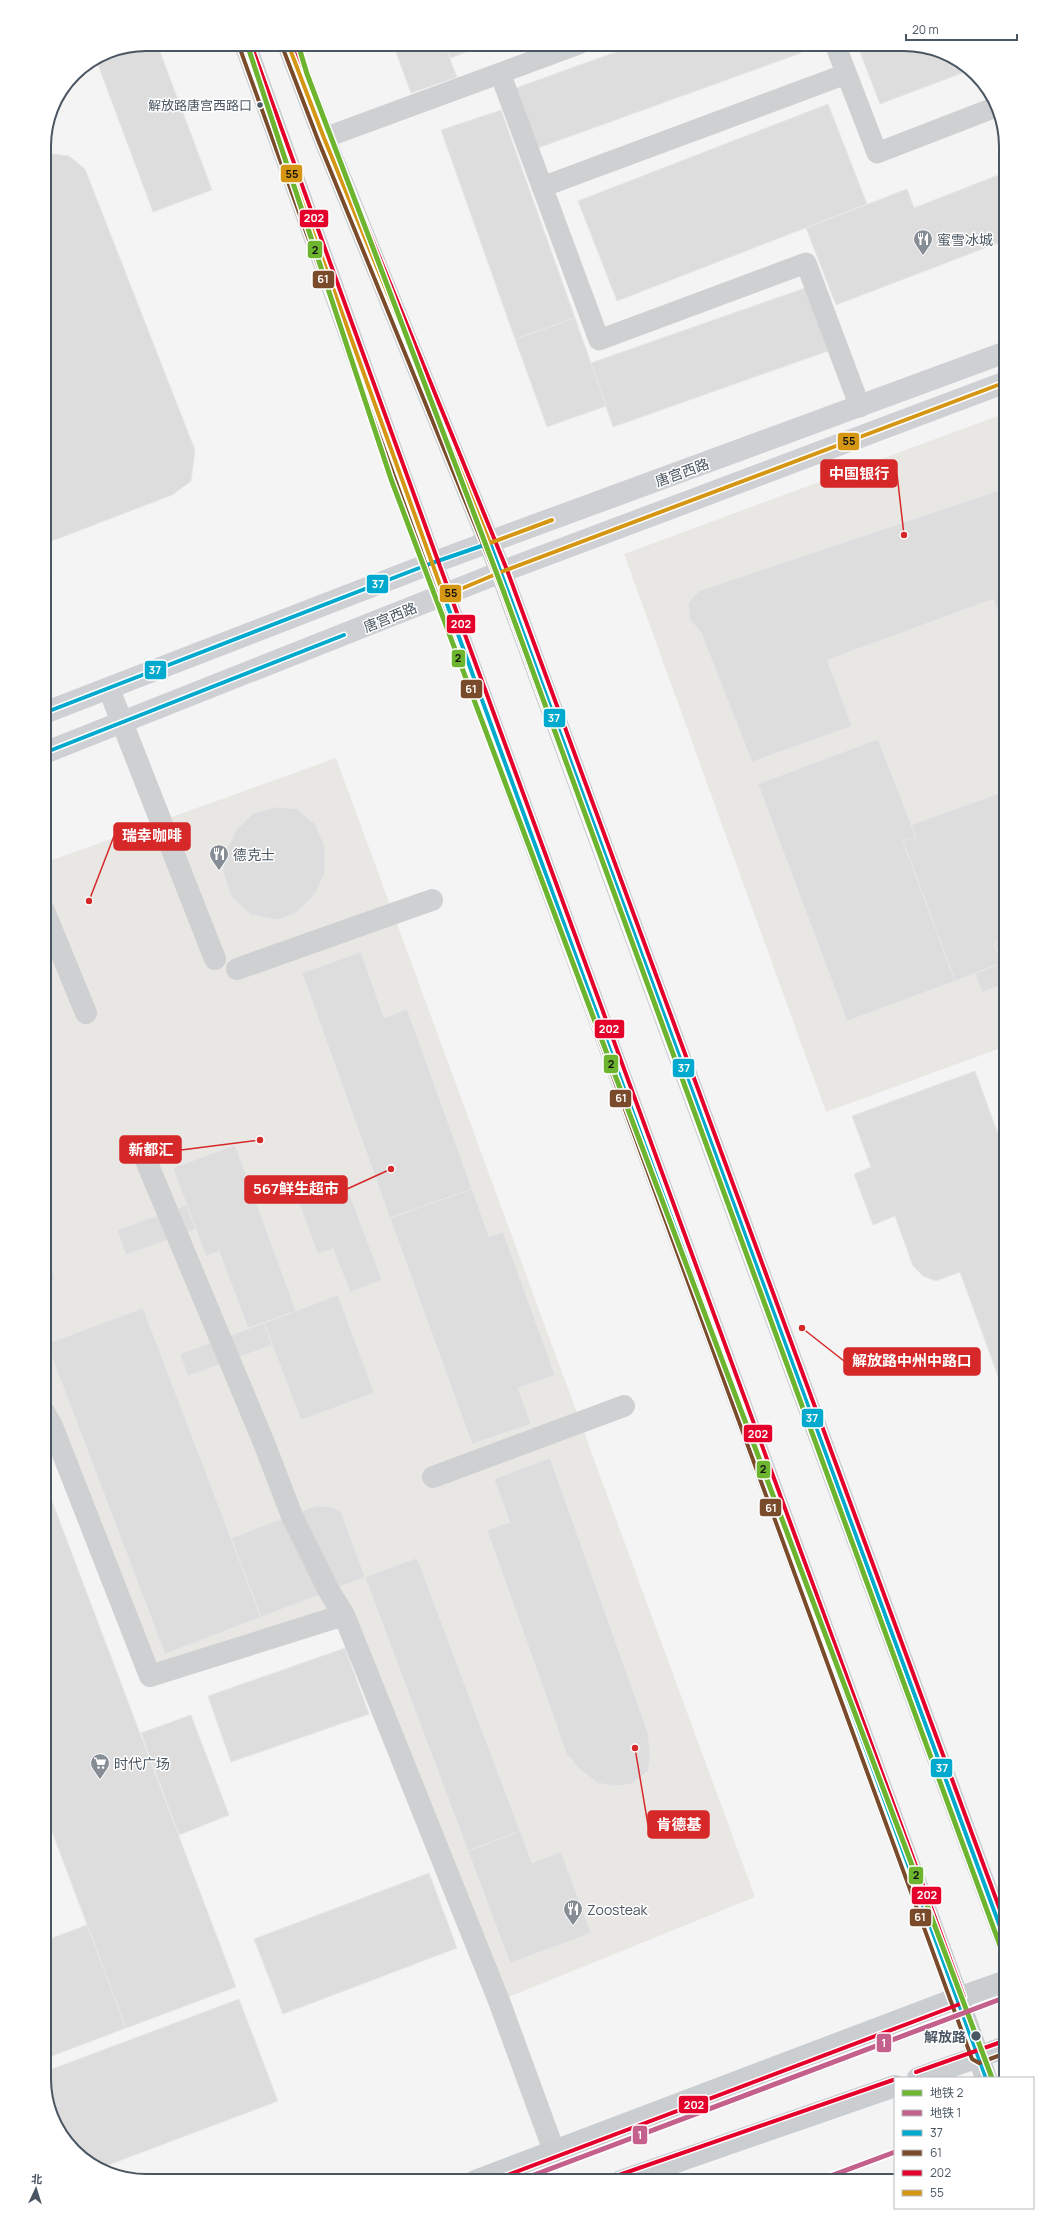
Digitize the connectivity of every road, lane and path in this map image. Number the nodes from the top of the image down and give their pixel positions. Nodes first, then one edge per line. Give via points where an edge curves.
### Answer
1 (248, 51) edge
2 (291, 51) edge
3 (560, 51) edge
4 (838, 51) edge
5 (500, 73) junction
6 (846, 74) junction
7 (991, 109) edge
8 (324, 138) junction
9 (542, 187) junction
10 (999, 355) edge
11 (999, 385) edge
12 (860, 407) junction
13 (490, 543) junction
14 (432, 563) junction
15 (501, 572) junction
16 (444, 596) junction
17 (109, 688) junction
18 (51, 710) edge
19 (123, 723) junction
20 (51, 750) edge
21 (432, 900) dead end
22 (51, 928) edge
23 (215, 959) dead end
24 (237, 969) dead end
25 (86, 1013) dead end
26 (145, 1158) dead end
27 (624, 1406) dead end
28 (51, 1424) edge
29 (434, 1477) dead end
30 (344, 1615) junction
31 (999, 1924) edge
32 (999, 1983) edge
33 (958, 1998) junction
34 (999, 2050) edge
35 (978, 2057) junction
36 (921, 2077) edge
37 (986, 2077) edge
38 (894, 2086) edge
39 (554, 2151) junction
40 (493, 2174) edge
41 (641, 2174) edge

1 - 14 main road
2 - 8 main road
3 - 5 lane
4 - 6 lane
5 - 8 lane
5 - 9 lane
6 - 7 lane via 877,153
6 - 9 lane
8 - 13 main road
9 - 12 lane via 600,340 806,263
10 - 12 main road, 唐宫西路
11 - 15 main road, 唐宫西路
12 - 13 main road, 唐宫西路
13 - 14 main road, 唐宫西路
13 - 15 main road
14 - 16 main road
14 - 17 main road, 唐宫西路
15 - 16 main road, 唐宫西路
15 - 31 main road
16 - 19 main road, 唐宫西路
16 - 33 main road
17 - 18 main road, 唐宫西路
17 - 19 street
19 - 20 main road, 唐宫西路
19 - 23 street
21 - 24 street
22 - 25 street
26 - 30 street via 292,1516 329,1591
27 - 29 street
28 - 30 street via 150,1676
30 - 39 street via 499,2001
32 - 33 main road
33 - 35 main road
33 - 39 main road
34 - 35 main road
35 - 36 main road
35 - 37 main road
38 - 41 main road
39 - 40 main road

